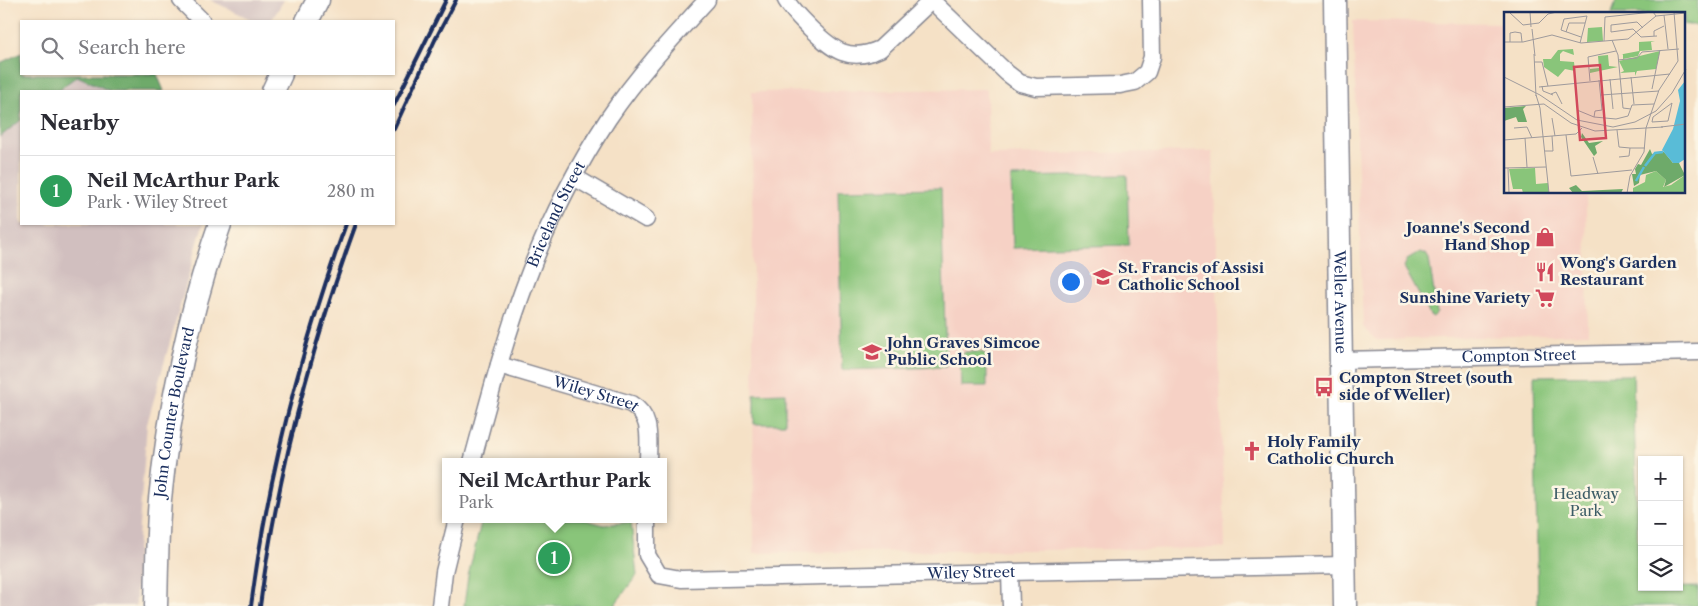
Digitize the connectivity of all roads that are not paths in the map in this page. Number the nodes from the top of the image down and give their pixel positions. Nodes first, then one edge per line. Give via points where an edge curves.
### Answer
1 (181, 0) edge
2 (318, 0) edge
3 (706, 0) edge
4 (786, 0) edge
5 (931, 0) edge
6 (1151, 0) edge
7 (1335, 0) edge
8 (201, 20) edge
9 (308, 20) edge
10 (281, 75) edge
11 (273, 90) edge
12 (574, 176) junction
13 (646, 219) dead end
14 (220, 225) edge
15 (1698, 352) edge
16 (1340, 360) junction
17 (499, 365) junction
18 (473, 458) edge
19 (648, 458) edge
20 (456, 523) edge
21 (647, 523) edge
22 (1344, 565) junction
23 (1010, 572) junction
24 (156, 606) edge
25 (440, 606) edge
26 (1011, 606) edge
27 (1345, 606) edge

1 - 8 street
2 - 9 street
3 - 12 street, Briceland Street via 639,77 608,119
4 - 5 street via 793,12 828,46 858,55 880,49
5 - 6 street via 1007,73 1020,83 1036,87 1135,82 1147,72 1152,57
7 - 16 street, Weller Avenue
10 - 11 street
12 - 13 street
12 - 17 street, Briceland Street via 528,277
14 - 24 street, John Counter Boulevard via 180,370 171,420 160,499
15 - 16 street, Compton Street
16 - 22 street, Weller Avenue
17 - 18 street, Briceland Street
17 - 19 street, Wiley Street via 632,404 641,410 648,429
20 - 25 street via 444,572
21 - 23 street, Wiley Street via 647,555 651,562 659,575 681,579
22 - 23 street, Wiley Street
22 - 27 street, Weller Avenue
23 - 26 street

